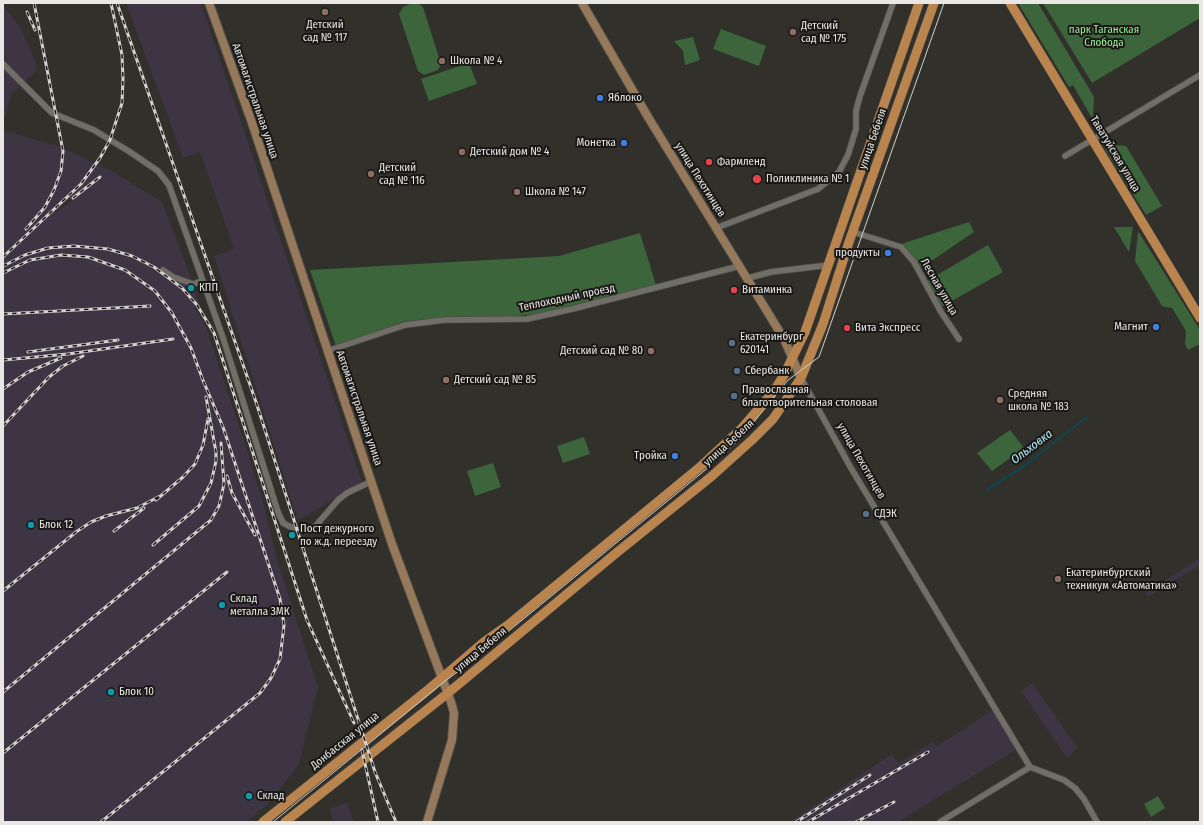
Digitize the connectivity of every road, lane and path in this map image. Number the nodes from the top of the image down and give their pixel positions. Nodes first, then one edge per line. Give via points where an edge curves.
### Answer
1 (209, 3) edge
2 (582, 3) edge
3 (893, 3) edge
4 (919, 3) edge
5 (934, 3) edge
6 (1010, 3) edge
7 (3, 64) edge
8 (1200, 75) edge
9 (1093, 140) junction
10 (1064, 156) dead end
11 (716, 228) junction
12 (853, 232) junction
13 (829, 265) junction
14 (740, 266) junction
15 (164, 270) dead end
16 (748, 278) junction
17 (202, 281) junction
18 (1200, 318) edge
19 (959, 340) dead end
20 (327, 351) junction
21 (793, 357) junction
22 (801, 378) junction
23 (372, 481) junction
24 (442, 677) junction
25 (448, 693) junction
26 (1030, 767) junction
27 (263, 822) edge
28 (286, 822) edge
29 (427, 822) edge
30 (940, 822) edge
31 (1097, 822) edge

1 - 20 main road, Автомагистральная улица via 251,120
2 - 11 main road, улица Пехотинцев
3 - 11 street via 860,96 856,111 856,129 848,155 839,172 818,189
4 - 13 main road, улица Бебеля
5 - 12 main road, улица Бебеля
6 - 9 main road, Таватуйская улица
7 - 17 street via 52,113 100,134 145,161 162,175 169,185
8 - 9 street
9 - 10 street
9 - 18 main road, Таватуйская улица
11 - 14 main road, улица Пехотинцев
12 - 19 street, Лесная улица via 901,248 914,262
12 - 22 main road, улица Бебеля via 823,324
13 - 16 street via 771,272
13 - 21 main road, улица Бебеля via 805,332
14 - 16 main road, улица Пехотинцев
14 - 20 street, Теплоходный проезд via 527,319 444,320 405,325
15 - 17 street via 193,284
16 - 21 main road, улица Пехотинцев
17 - 23 street via 283,523 297,530 313,529 338,500
20 - 23 main road, Автомагистральная улица
21 - 22 main road, улица Пехотинцев
21 - 24 main road, улица Бебеля via 774,390 725,445
22 - 25 main road, улица Бебеля via 773,419 754,439
22 - 26 street, улица Пехотинцев via 851,468
23 - 24 main road, Автомагистральная улица via 392,544
24 - 25 main road, Автомагистральная улица
24 - 27 main road, Донбасская улица
25 - 28 main road
25 - 29 main road, Автомагистральная улица via 454,713 453,732
26 - 30 street
26 - 31 street via 1064,780 1075,788

